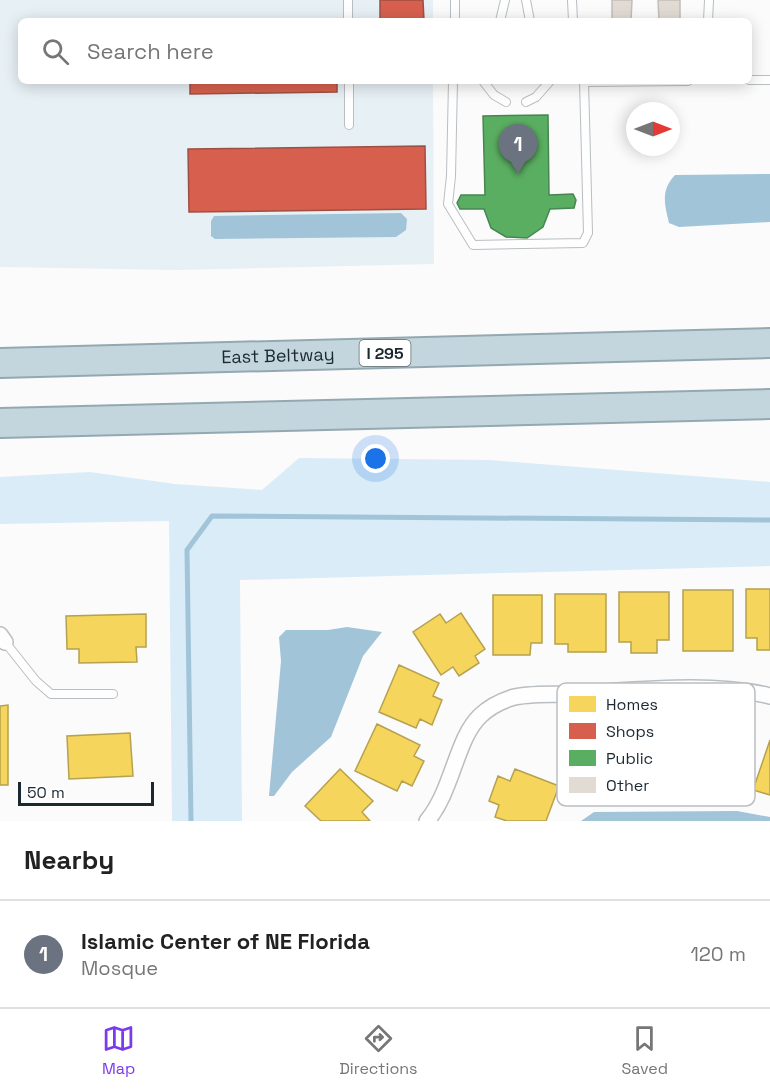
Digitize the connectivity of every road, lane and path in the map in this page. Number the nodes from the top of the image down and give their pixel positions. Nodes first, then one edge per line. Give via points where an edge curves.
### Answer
1 (348, 0) edge
2 (455, 0) edge
3 (505, 0) edge
4 (526, 0) edge
5 (572, 0) edge
6 (709, 0) edge
7 (348, 18) edge
8 (455, 18) edge
9 (501, 18) edge
10 (529, 18) edge
11 (573, 18) edge
12 (708, 18) edge
13 (752, 80) edge
14 (770, 80) edge
15 (349, 84) edge
16 (453, 84) edge
17 (485, 84) edge
18 (547, 84) edge
19 (584, 84) edge
20 (506, 102) dead end
21 (526, 102) dead end
22 (349, 125) dead end
23 (770, 343) edge
24 (0, 363) edge
25 (770, 404) edge
26 (0, 423) edge
27 (2, 639) edge
28 (113, 694) dead end
29 (755, 694) edge
30 (557, 695) edge
31 (770, 696) edge
32 (428, 821) edge

1 - 7 lane
2 - 8 lane
3 - 9 lane
4 - 10 lane
5 - 11 lane
6 - 12 lane
13 - 14 lane
15 - 22 lane
16 - 19 lane via 448,204 473,245 583,243 588,233
17 - 20 lane
18 - 21 lane
23 - 24 highway, East Beltway / I 295
25 - 26 highway
27 - 28 lane via 51,694
29 - 31 street
30 - 32 street via 514,697 495,704 478,717 465,736 452,776

